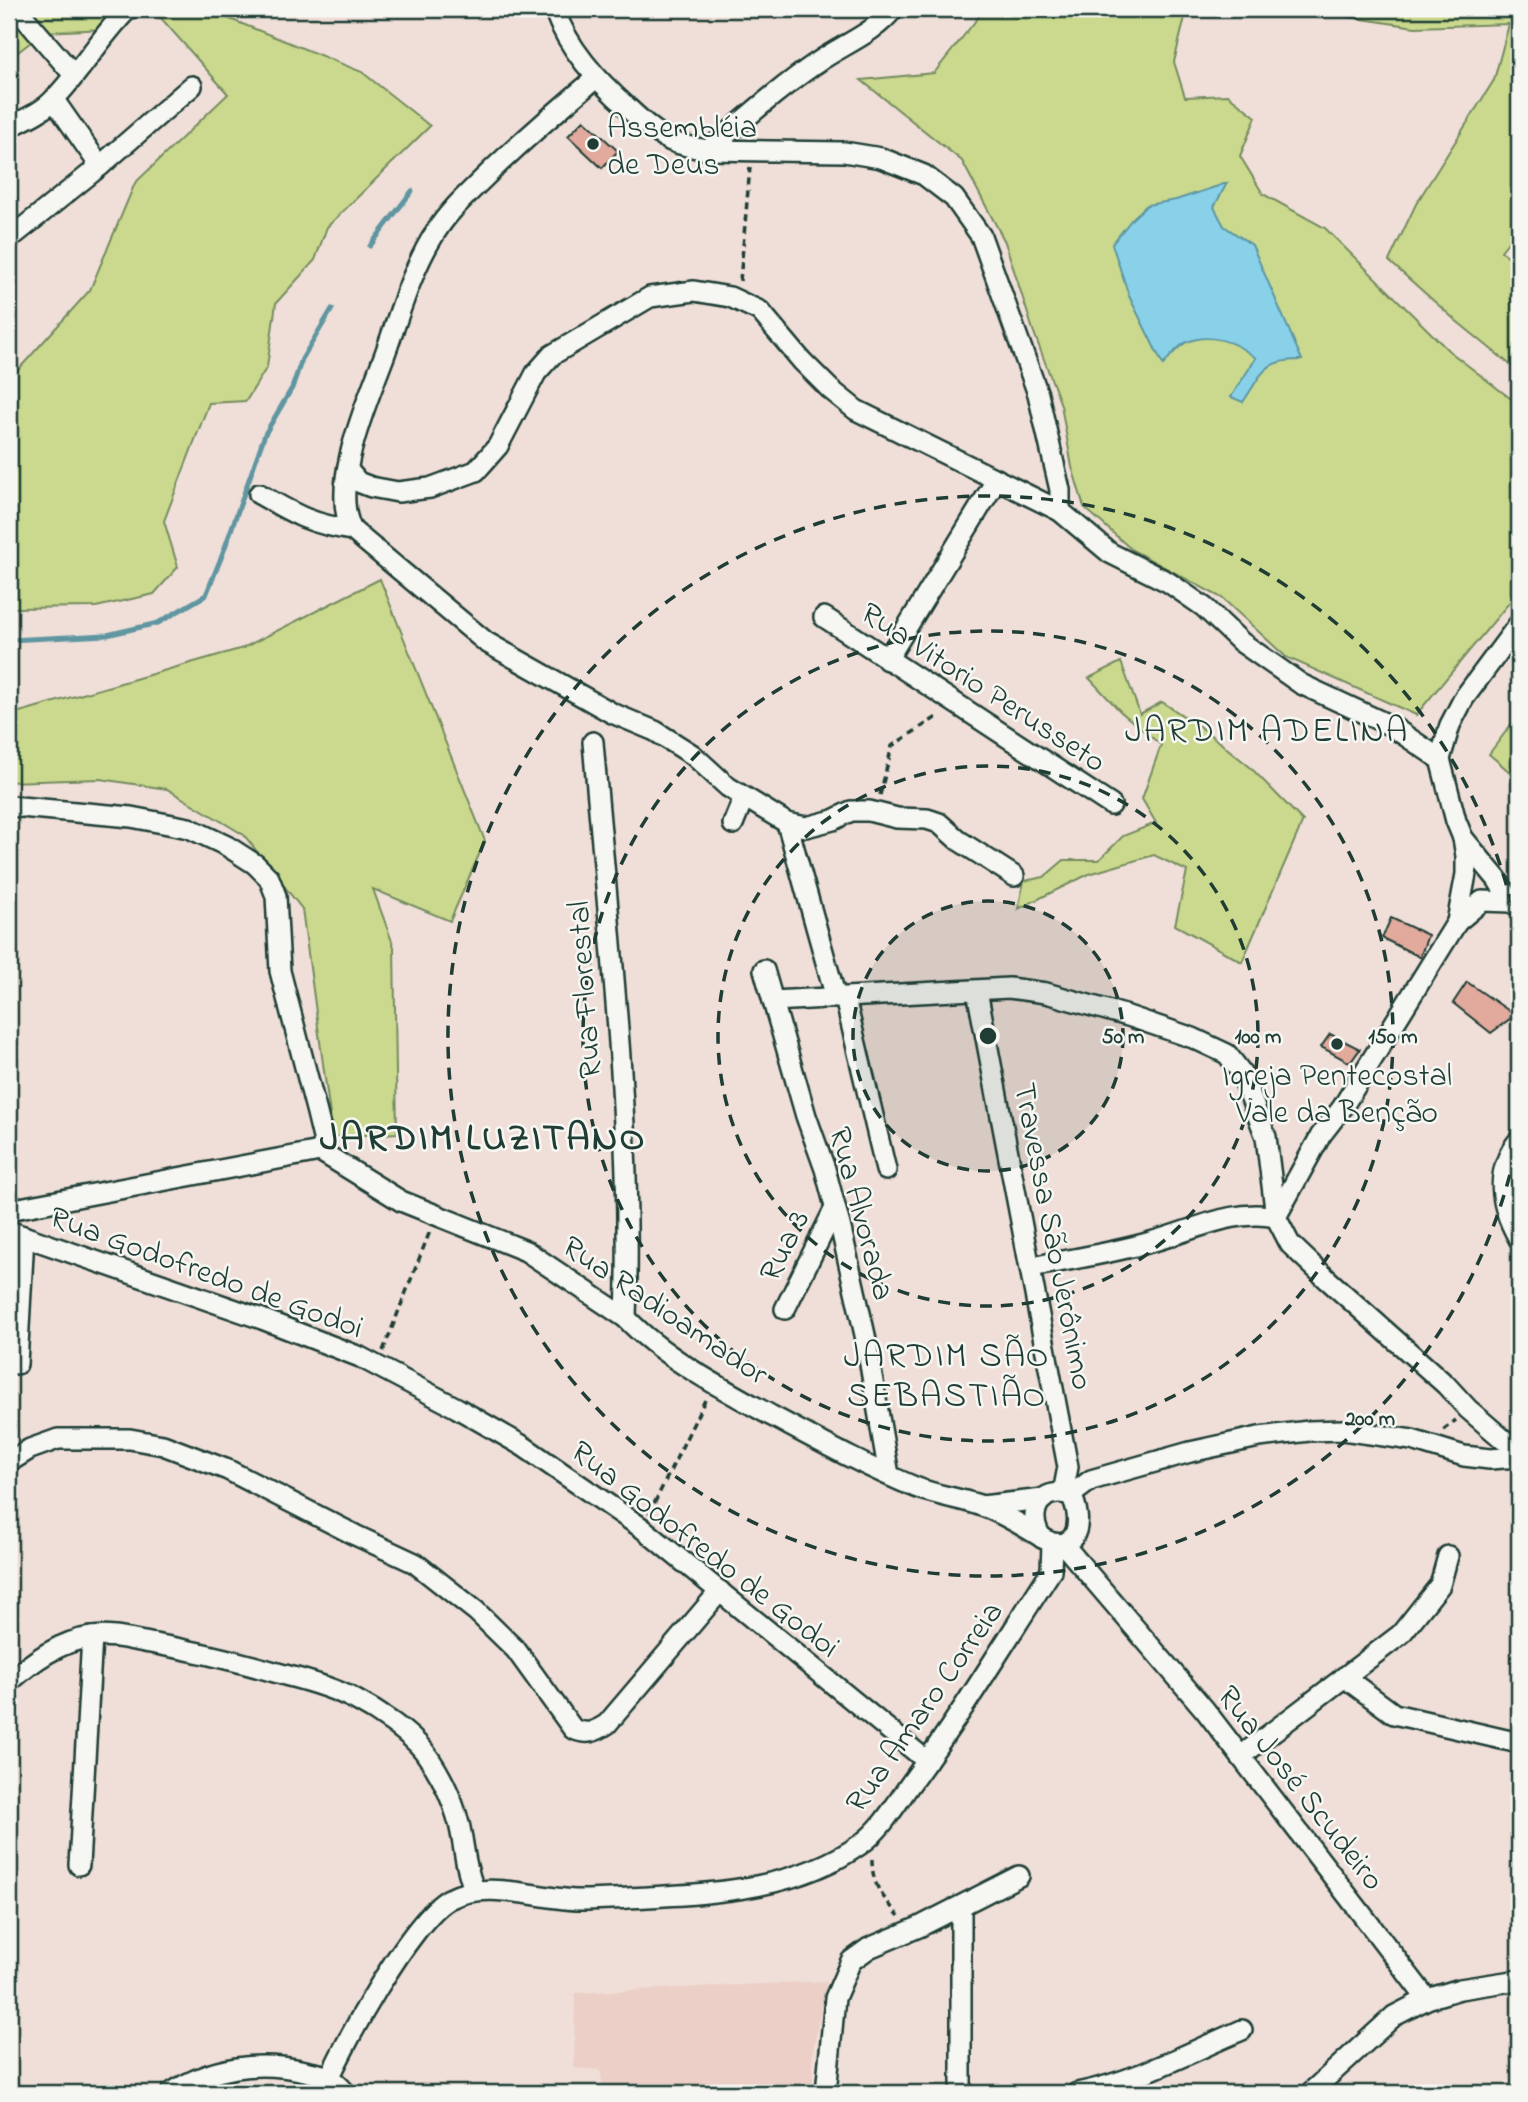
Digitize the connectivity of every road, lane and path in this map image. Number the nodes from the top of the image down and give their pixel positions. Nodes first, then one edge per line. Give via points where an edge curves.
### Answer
1 (17, 9) edge
2 (128, 9) edge
3 (554, 9) edge
4 (893, 9) edge
5 (74, 75) junction
6 (596, 78) junction
7 (192, 86) dead end
8 (54, 100) junction
9 (9, 127) edge
10 (708, 150) junction
11 (752, 151) junction
12 (100, 166) junction
13 (9, 239) edge
14 (738, 301) junction
15 (348, 470) junction
16 (997, 479) junction
17 (259, 494) dead end
18 (1059, 511) junction
19 (352, 530) junction
20 (824, 617) dead end
21 (1519, 624) edge
22 (887, 660) junction
23 (956, 704) junction
24 (593, 742) dead end
25 (1440, 759) junction
26 (744, 797) junction
27 (1111, 805) dead end
28 (9, 806) edge
29 (876, 813) junction
30 (733, 824) dead end
31 (796, 825) junction
32 (1463, 838) junction
33 (1014, 876) dead end
34 (1515, 904) edge
35 (1457, 922) junction
36 (764, 970) dead end
37 (977, 991) junction
38 (840, 998) junction
39 (774, 1001) junction
40 (1519, 1140) edge
41 (320, 1151) junction
42 (886, 1170) dead end
43 (36, 1204) junction
44 (835, 1208) junction
45 (9, 1210) edge
46 (436, 1216) junction
47 (1276, 1217) junction
48 (25, 1236) edge
49 (1519, 1239) edge
50 (1031, 1267) junction
51 (785, 1309) dead end
52 (626, 1318) junction
53 (17, 1364) dead end
54 (377, 1366) junction
55 (713, 1384) junction
56 (1468, 1409) junction
57 (1426, 1444) junction
58 (1519, 1447) edge
59 (1519, 1457) edge
60 (9, 1462) edge
61 (889, 1475) junction
62 (1067, 1494) junction
63 (1043, 1499) junction
64 (982, 1506) junction
65 (642, 1528) junction
66 (1053, 1542) junction
67 (1448, 1556) dead end
68 (720, 1591) junction
69 (92, 1637) junction
70 (1344, 1677) junction
71 (9, 1682) edge
72 (1519, 1741) edge
73 (1241, 1756) junction
74 (927, 1761) junction
75 (871, 1836) junction
76 (79, 1865) dead end
77 (1019, 1876) dead end
78 (474, 1889) junction
79 (961, 1906) junction
80 (919, 1927) junction
81 (1519, 1980) edge
82 (1427, 1999) junction
83 (1242, 2030) dead end
84 (326, 2085) edge
85 (171, 2093) edge
86 (346, 2093) edge
87 (826, 2093) edge
88 (961, 2093) edge
89 (1077, 2093) edge
90 (1310, 2093) edge

1 - 5 street
2 - 5 street
3 - 6 street
4 - 10 street via 817,62
5 - 8 street
6 - 10 street via 668,140
6 - 15 street via 461,200 435,234 409,289 356,430
7 - 12 street
8 - 9 street
8 - 12 street
10 - 11 street
11 - 14 path
11 - 18 street via 844,152 881,158 925,175 954,198 981,236 1038,394 1060,490
12 - 13 street
14 - 15 street via 694,291 650,297 552,355 536,373 498,446 476,471 430,488 398,492 358,482
14 - 16 street via 760,311 830,389 856,410
15 - 19 street via 345,517
16 - 18 street
16 - 22 street
17 - 19 street via 299,517
18 - 25 street via 1110,553 1168,582 1204,607 1241,642 1301,684 1391,726
19 - 26 street via 486,642 694,754 727,787
20 - 22 street, Rua Vitorio Perusseto
21 - 25 street via 1464,698
22 - 23 street, Rua Vitorio Perusseto
23 - 27 street, Rua Vitorio Perusseto
23 - 29 path via 892,746
24 - 52 street, Rua Florestal via 616,1005 627,1208
25 - 32 street
26 - 30 street
26 - 31 street
28 - 41 street via 131,817 189,828 227,846 269,878 276,896 280,971 324,1142
29 - 31 street via 851,811 833,820
29 - 33 street via 939,823
31 - 38 street
32 - 34 street
32 - 35 street via 1466,874
34 - 35 street via 1482,901
35 - 47 street via 1321,1135
36 - 39 street, Rua Alvorada
37 - 38 street
37 - 47 street via 1009,988 1045,993 1194,1038 1227,1054 1241,1072 1266,1137
37 - 50 street, Travessa São Jerônimo
38 - 39 street
38 - 42 street
39 - 44 street, Rua Alvorada
40 - 49 street via 1503,1168 1501,1188
41 - 43 street
41 - 46 street, Rua Radioamador via 401,1201
43 - 45 street
43 - 48 street via 32,1228
44 - 51 street, Rua 3
44 - 61 street, Rua Alvorada via 865,1335
46 - 52 street, Rua Radioamador via 526,1251
46 - 54 path
47 - 50 street via 1239,1215 1152,1242
47 - 56 street via 1290,1244
48 - 53 street
48 - 54 street, Rua Godofredo de Godoi via 262,1319
50 - 62 street, Travessa São Jerônimo via 1068,1467
52 - 55 street, Rua Radioamador
54 - 65 street, Rua Godofredo de Godoi via 523,1446
55 - 61 street, Rua Radioamador
55 - 65 path
56 - 57 path
56 - 58 street
57 - 59 street via 1490,1460
57 - 62 street via 1343,1430 1259,1437 1091,1480
60 - 68 street via 58,1439 108,1438 163,1445 228,1470 415,1563 516,1650 573,1729 583,1734 607,1724
61 - 64 street, Rua Radioamador via 928,1492
62 - 63 street
62 - 66 street via 1077,1505 1073,1537
63 - 64 street, Rua Radioamador
63 - 66 street via 1035,1511 1036,1529
64 - 66 street, Rua Radioamador
65 - 68 street, Rua Godofredo de Godoi
66 - 73 street, Rua José Scudeiro
66 - 74 street, Rua Amaro Correia via 1051,1571
67 - 70 street via 1440,1585 1401,1634
68 - 74 street, Rua Godofredo de Godoi
69 - 71 street via 57,1648
69 - 76 street
69 - 78 street via 190,1650 269,1670 354,1699 389,1720 422,1749 439,1774 453,1804
70 - 72 street via 1394,1714
70 - 73 street
73 - 82 street, Rua José Scudeiro
74 - 75 street, Rua Amaro Correia
75 - 78 street, Rua Amaro Correia via 813,1871 740,1889 579,1900
75 - 80 path via 874,1883 899,1916
77 - 79 street
78 - 84 street via 448,1899 425,1920 355,2027
79 - 80 street
79 - 88 street
80 - 87 street via 869,1948 851,1961 835,1998
81 - 82 street
82 - 90 street via 1394,2016
83 - 89 street via 1098,2089
84 - 85 street via 288,2067 246,2067 189,2081
84 - 86 street

